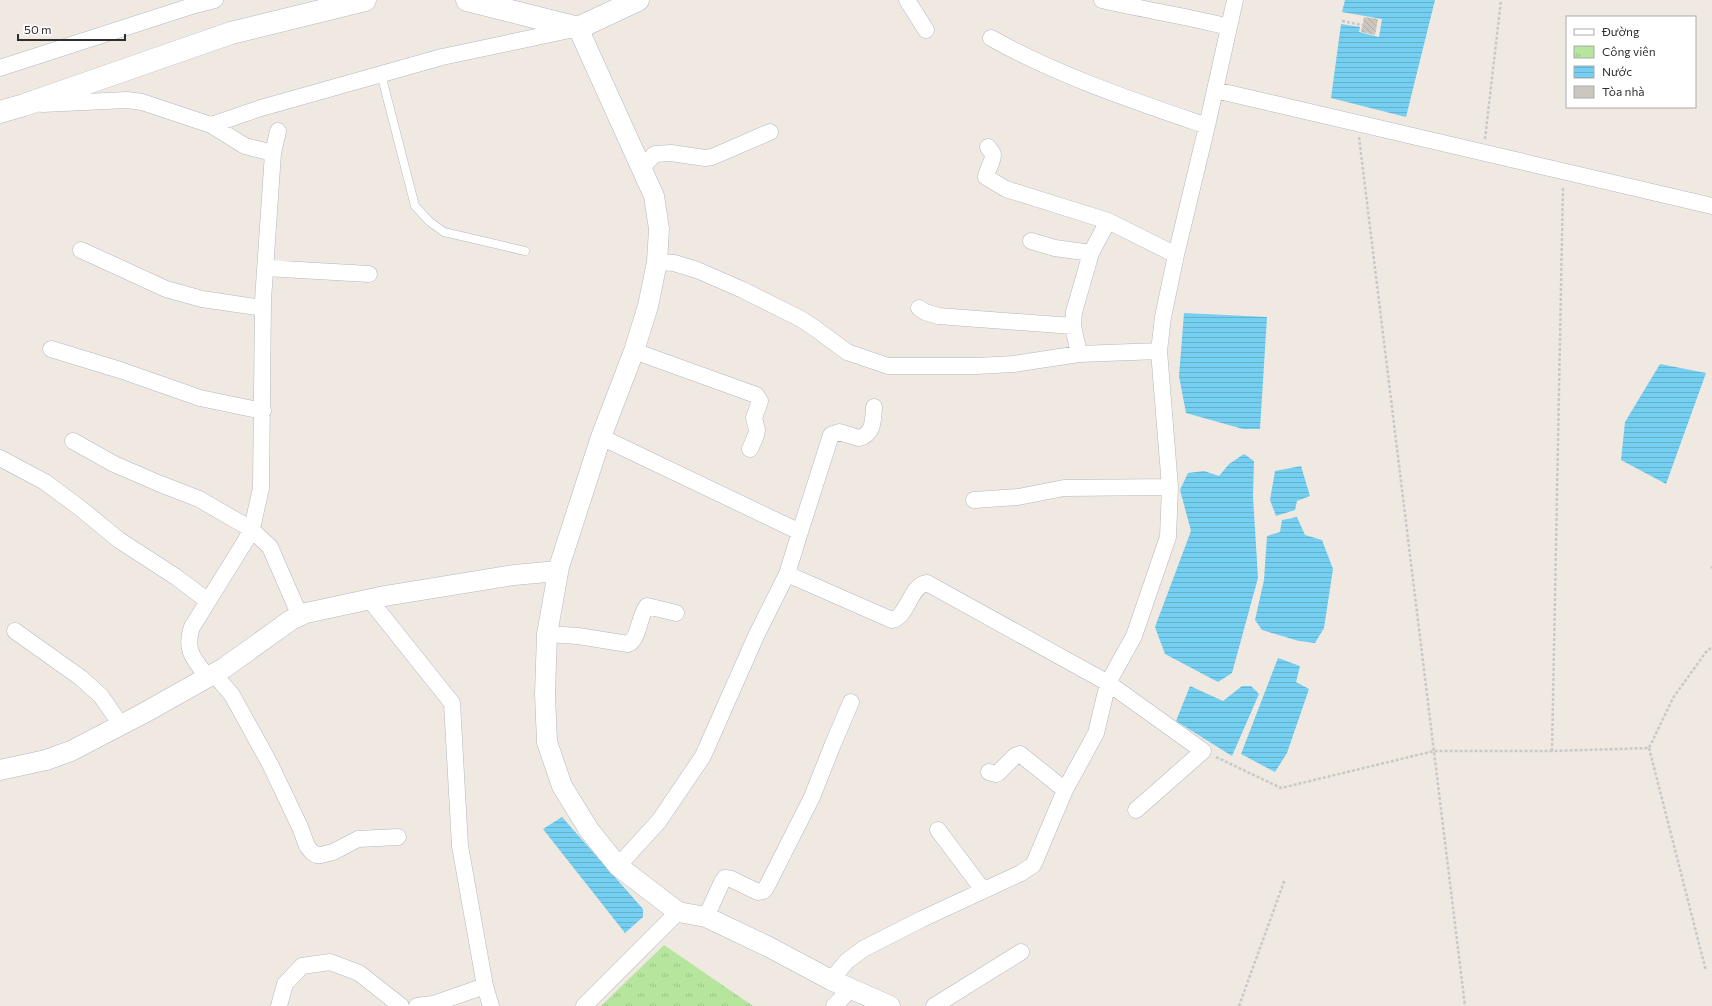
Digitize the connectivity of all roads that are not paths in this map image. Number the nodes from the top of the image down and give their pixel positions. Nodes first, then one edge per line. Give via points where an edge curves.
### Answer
1 (215, 0) edge
2 (365, 0) edge
3 (467, 0) edge
4 (638, 0) edge
5 (907, 0) edge
6 (1102, 0) edge
7 (1235, 0) edge
8 (1229, 27) junction
9 (578, 28) junction
10 (926, 30) dead end
11 (991, 38) dead end
12 (0, 68) edge
13 (381, 74) junction
14 (1215, 90) junction
15 (24, 105) junction
16 (0, 112) edge
17 (210, 125) junction
18 (1207, 126) junction
19 (278, 131) dead end
20 (770, 132) dead end
21 (988, 147) dead end
22 (273, 153) junction
23 (642, 167) junction
24 (1712, 206) edge
25 (1108, 221) junction
26 (1031, 240) dead end
27 (81, 250) dead end
28 (525, 251) dead end
29 (1091, 253) junction
30 (1176, 255) junction
31 (657, 262) junction
32 (265, 268) junction
33 (369, 274) dead end
34 (263, 308) junction
35 (919, 308) dead end
36 (1073, 326) junction
37 (51, 349) dead end
38 (634, 351) junction
39 (1159, 351) junction
40 (1079, 354) junction
41 (874, 407) dead end
42 (263, 411) junction
43 (601, 437) junction
44 (73, 441) dead end
45 (750, 449) dead end
46 (0, 458) edge
47 (1170, 487) junction
48 (974, 500) dead end
49 (251, 528) junction
50 (800, 532) junction
51 (558, 571) junction
52 (787, 574) junction
53 (368, 599) junction
54 (208, 601) junction
55 (676, 613) dead end
56 (300, 616) junction
57 (15, 631) dead end
58 (547, 634) junction
59 (211, 676) junction
60 (1108, 683) junction
61 (852, 702) dead end
62 (121, 725) junction
63 (0, 770) edge
64 (989, 772) dead end
65 (1065, 790) junction
66 (1136, 810) dead end
67 (938, 830) dead end
68 (398, 837) dead end
69 (618, 866) junction
70 (984, 890) junction
71 (678, 912) junction
72 (706, 918) junction
73 (1021, 952) dead end
74 (832, 980) junction
75 (485, 986) junction
76 (851, 989) junction
77 (279, 1006) edge
78 (401, 1006) edge
79 (417, 1006) edge
80 (491, 1006) edge
81 (584, 1006) edge
82 (834, 1006) edge
83 (890, 1006) edge
84 (934, 1006) edge

1 - 12 street
2 - 15 main road via 231,33
3 - 9 main road
4 - 9 main road
5 - 10 street
6 - 8 street
7 - 8 street
8 - 14 street
9 - 13 street via 442,57
9 - 23 street
11 - 18 street via 1031,60 1129,99
13 - 17 street via 260,108
13 - 28 lane via 414,206 444,232
14 - 18 street
14 - 24 street
15 - 16 main road
15 - 17 street via 127,100 142,102
17 - 22 street via 245,146
18 - 30 street
19 - 22 street
20 - 23 street via 712,157 655,154
21 - 25 street via 993,154 986,178 990,181 1006,189
22 - 32 street
23 - 31 street via 654,196 659,229
25 - 29 street
25 - 30 street
26 - 29 street via 1055,248
27 - 34 street via 166,289 202,299
29 - 36 street via 1074,312
30 - 39 street via 1163,316
31 - 38 street via 648,306
31 - 40 street via 674,263 697,270 743,290 811,326 847,352 888,366 1014,364
32 - 33 street
32 - 34 street
34 - 42 street
35 - 36 street via 938,316
36 - 40 street
37 - 42 street via 200,398
38 - 43 street
38 - 45 street via 756,395 760,401 754,418 757,430
39 - 40 street
39 - 47 street
41 - 50 street via 872,427 868,434 859,438 839,432 831,434
42 - 49 street via 261,488
43 - 50 street
43 - 51 street
44 - 49 street via 114,464 199,499
46 - 54 street via 45,482 119,540
47 - 48 street via 1064,488
47 - 60 street via 1168,536 1155,578 1134,636
49 - 54 street
49 - 56 street via 270,547
50 - 52 street
51 - 53 street via 514,575
51 - 58 street
52 - 60 street via 892,620 898,617 919,586 928,583
52 - 69 street via 756,636 703,756 658,821
53 - 56 street
53 - 75 street via 452,703 460,846
54 - 59 street via 192,627 188,646 191,655
55 - 58 street via 647,606 633,640 628,644
56 - 59 street
57 - 62 street via 81,678 101,696
58 - 69 street via 547,742 562,786 589,830
59 - 62 street
59 - 68 street via 232,695 270,764 312,852 316,855 333,852 358,839
60 - 65 street via 1096,733
60 - 66 street via 1203,751
61 - 72 street via 832,744 812,798 766,888 758,892 726,878
62 - 63 street via 46,760
64 - 65 street via 998,773 1020,754
65 - 70 street via 1033,865
67 - 70 street
69 - 71 street
70 - 74 street via 863,949 847,961
71 - 72 street
71 - 81 street
72 - 74 street
73 - 84 street
74 - 76 street
75 - 79 street via 433,1004
75 - 80 street
76 - 82 street
76 - 83 street
77 - 78 street via 285,984 302,966 330,962 359,973

